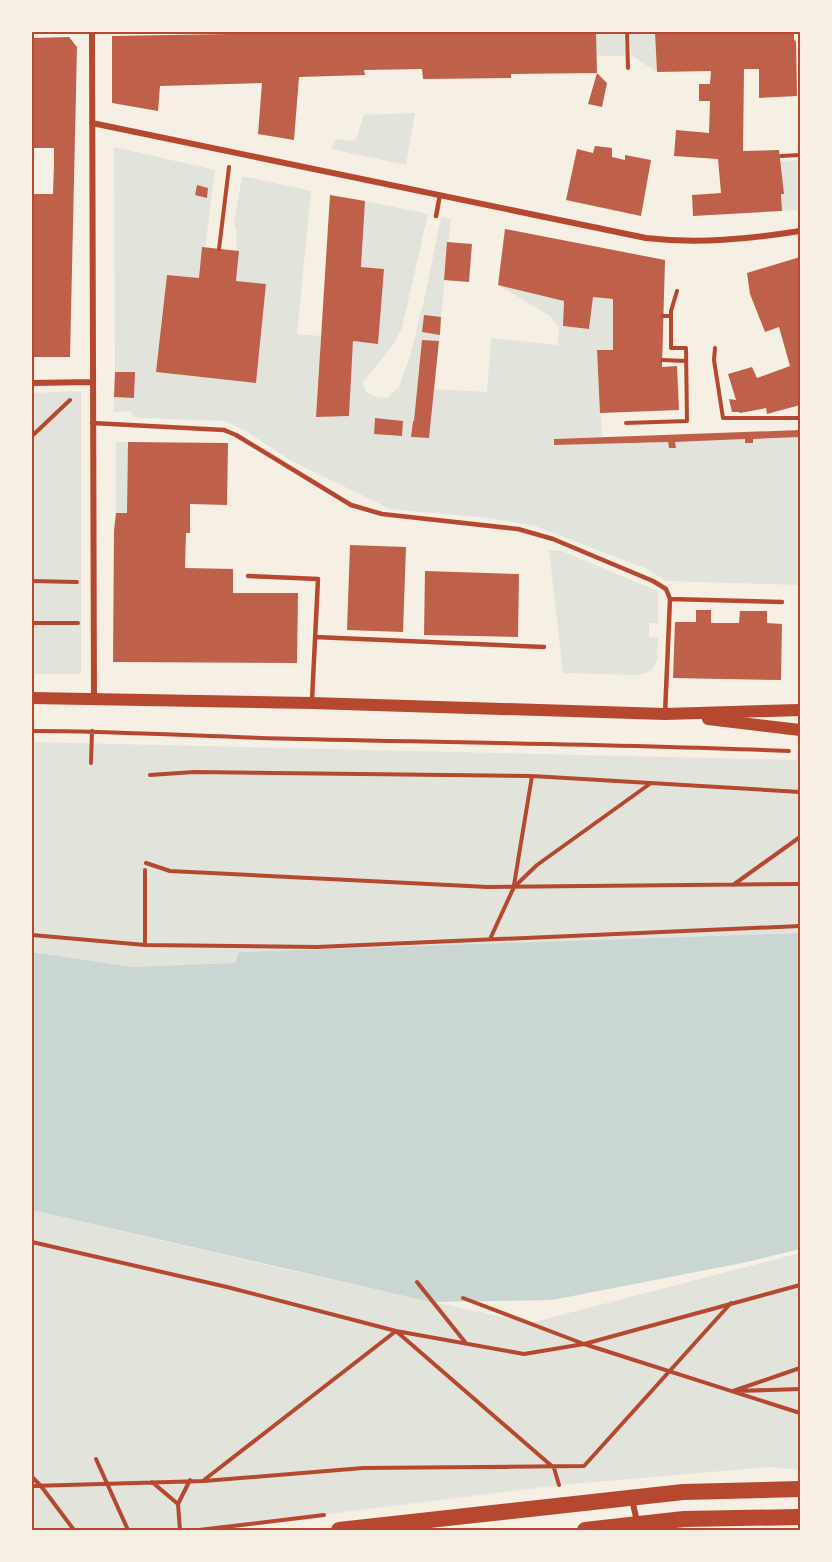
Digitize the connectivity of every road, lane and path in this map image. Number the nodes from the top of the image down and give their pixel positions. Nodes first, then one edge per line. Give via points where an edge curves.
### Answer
1 (92, 32) edge
2 (627, 32) edge
3 (628, 68) dead end
4 (92, 123) junction
5 (231, 152) junction
6 (801, 155) edge
7 (781, 156) dead end
8 (440, 195) junction
9 (436, 216) dead end
10 (801, 231) edge
11 (219, 249) dead end
12 (677, 291) dead end
13 (662, 316) dead end
14 (671, 316) junction
15 (715, 348) dead end
16 (662, 360) dead end
17 (686, 361) junction
18 (32, 382) edge
19 (92, 382) junction
20 (801, 418) edge
21 (92, 423) junction
22 (626, 423) dead end
23 (32, 436) edge
24 (248, 576) dead end
25 (32, 581) edge
26 (93, 582) junction
27 (670, 599) junction
28 (782, 602) dead end
29 (32, 623) edge
30 (93, 623) junction
31 (315, 637) junction
32 (544, 648) dead end
33 (32, 698) edge
34 (93, 699) junction
35 (312, 703) junction
36 (801, 710) edge
37 (665, 714) junction
38 (801, 730) edge
39 (32, 731) edge
40 (92, 731) junction
41 (801, 752) edge
42 (91, 763) dead end
43 (150, 775) dead end
44 (532, 776) junction
45 (652, 783) junction
46 (801, 792) edge
47 (801, 837) edge
48 (146, 863) dead end
49 (145, 870) dead end
50 (801, 884) edge
51 (732, 885) junction
52 (514, 886) junction
53 (801, 926) edge
54 (32, 935) edge
55 (490, 939) junction
56 (145, 945) junction
57 (32, 1242) edge
58 (417, 1282) dead end
59 (801, 1285) edge
60 (463, 1298) dead end
61 (731, 1303) junction
62 (396, 1331) junction
63 (465, 1342) junction
64 (584, 1344) junction
65 (801, 1368) edge
66 (670, 1371) junction
67 (801, 1389) edge
68 (732, 1391) junction
69 (801, 1413) edge
70 (96, 1459) dead end
71 (554, 1468) junction
72 (32, 1477) edge
73 (190, 1480) junction
74 (204, 1480) junction
75 (152, 1482) junction
76 (109, 1485) junction
77 (560, 1485) dead end
78 (32, 1486) edge
79 (41, 1486) junction
80 (801, 1489) edge
81 (632, 1497) junction
82 (178, 1504) junction
83 (801, 1517) edge
84 (639, 1527) edge
85 (74, 1530) edge
86 (128, 1530) edge
87 (180, 1530) edge
88 (339, 1530) edge
89 (585, 1530) edge

1 - 4 street
2 - 3 path
4 - 5 street
4 - 19 street
5 - 8 street
5 - 11 path
6 - 7 path
8 - 9 lane
8 - 10 street via 678,242
12 - 14 path
13 - 14 path
14 - 17 path via 671,348 686,348
15 - 20 path via 723,418
16 - 17 path
17 - 22 path via 687,421
18 - 19 street
19 - 21 street
19 - 23 path
21 - 26 street
21 - 27 lane via 224,430 351,505 382,514 534,533 653,581 666,589
24 - 31 lane via 318,579
25 - 26 path
26 - 30 street
27 - 28 lane
27 - 37 lane
29 - 30 path
30 - 34 street
31 - 32 lane
31 - 35 lane
33 - 34 main road
34 - 35 main road
35 - 37 main road
36 - 37 main road
37 - 38 main road
39 - 40 path
40 - 41 path
40 - 42 path
43 - 44 path via 194,772
44 - 45 path
44 - 52 path
45 - 46 path
45 - 52 path via 537,865
47 - 51 path
48 - 52 path via 171,871
49 - 56 path
50 - 51 path
51 - 52 path
52 - 55 path
53 - 55 path
54 - 56 path
55 - 56 path via 317,946
57 - 62 path
58 - 63 path
59 - 61 path
60 - 64 path
61 - 64 path
61 - 66 path
62 - 63 path
62 - 71 path
62 - 74 path
63 - 64 path via 525,1354
64 - 66 path
65 - 68 path
66 - 68 path
66 - 71 path via 584,1466
67 - 68 path
68 - 69 path
70 - 76 path
71 - 74 path via 363,1468
71 - 77 path
72 - 79 path
73 - 74 path
73 - 75 path
73 - 82 path
75 - 76 path
75 - 82 path
76 - 79 path
76 - 86 path
78 - 79 path
79 - 85 path
80 - 81 highway
81 - 84 street
81 - 88 highway
82 - 87 path
83 - 84 highway via 684,1518
84 - 89 highway

